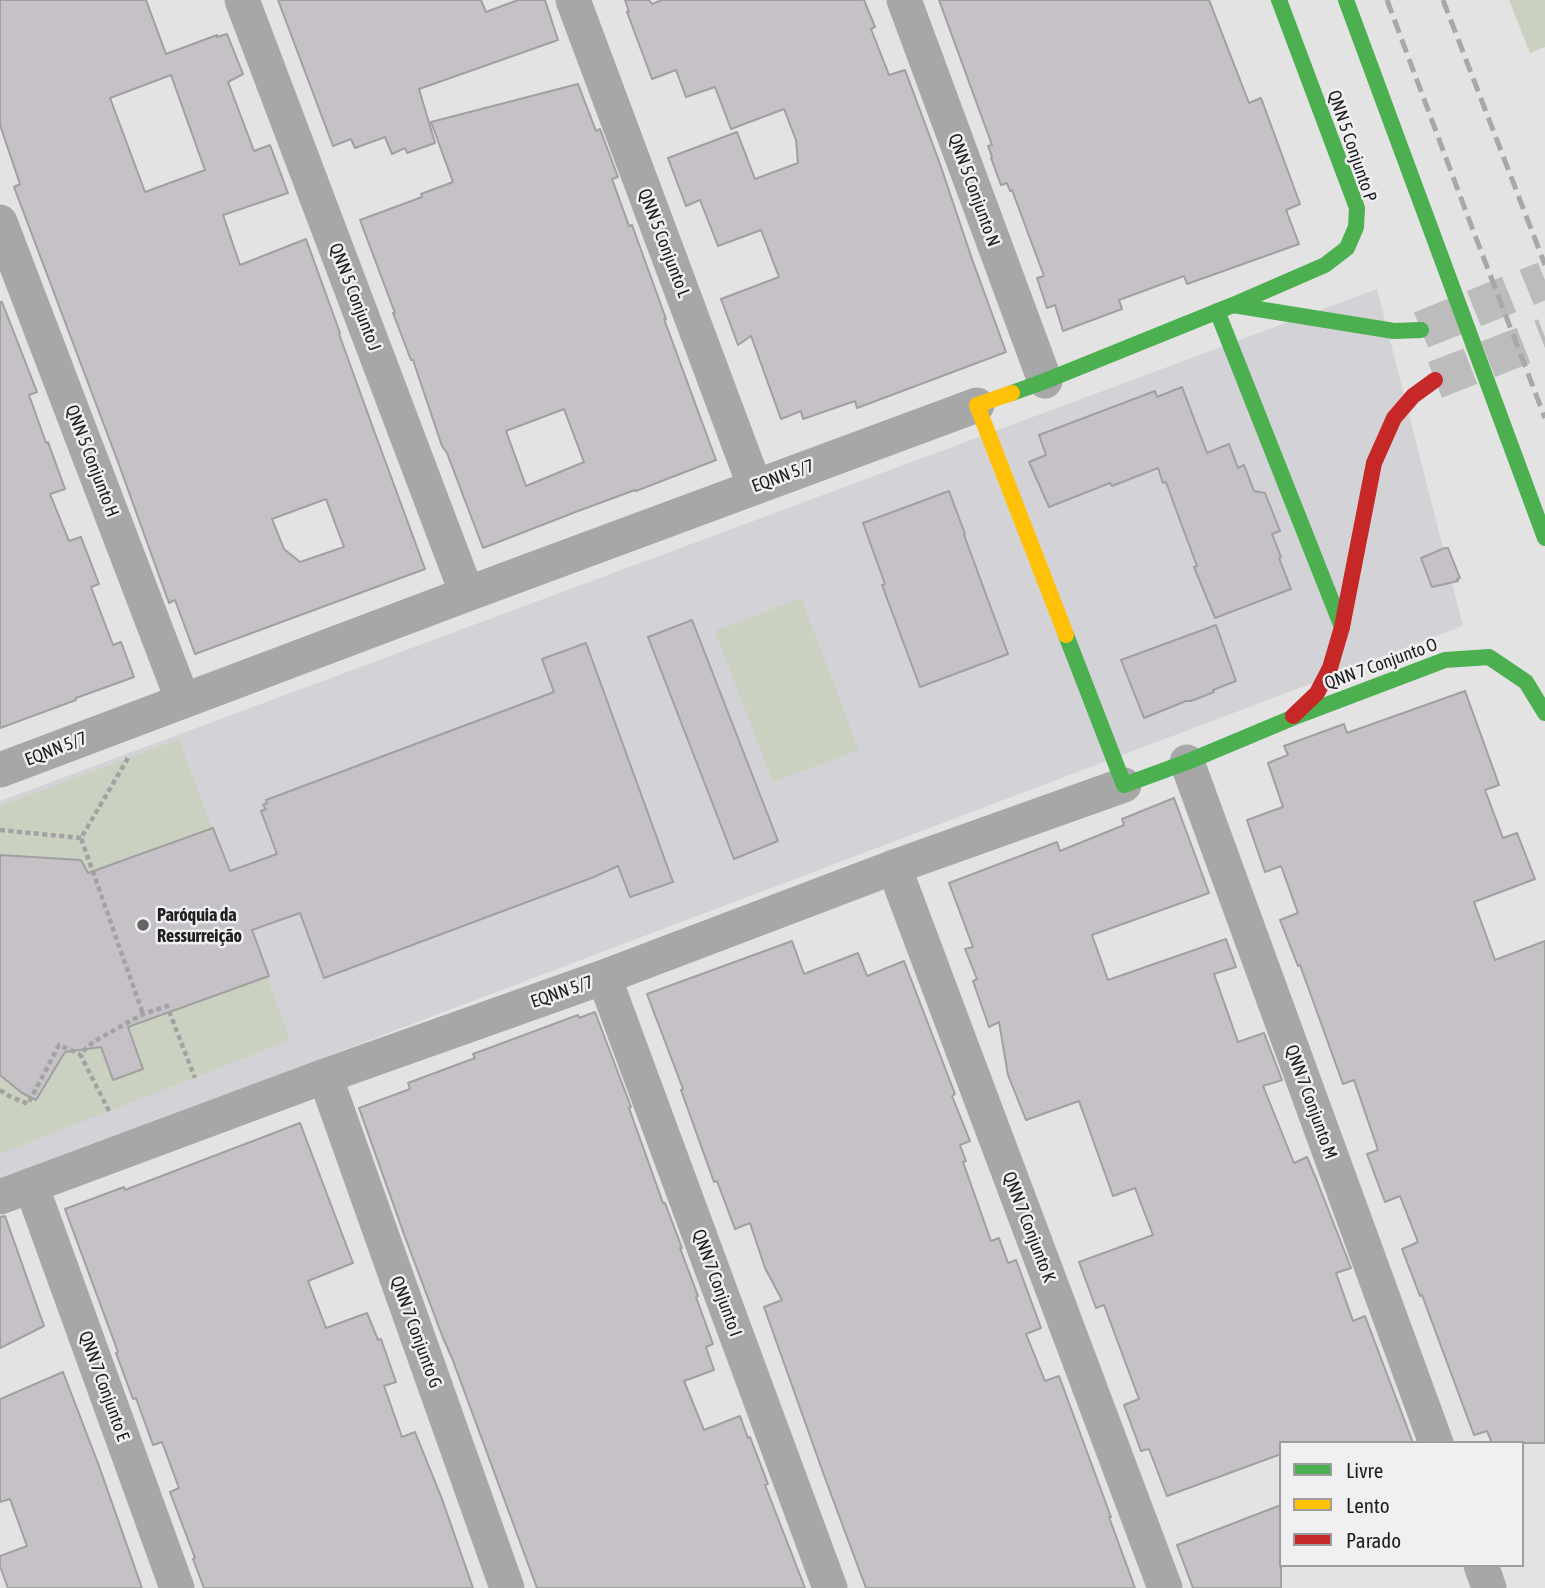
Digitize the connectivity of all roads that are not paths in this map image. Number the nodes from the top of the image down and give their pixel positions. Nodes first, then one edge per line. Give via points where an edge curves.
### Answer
1 (243, 0) edge
2 (573, 0) edge
3 (904, 0) edge
4 (1279, 0) edge
5 (1346, 0) edge
6 (0, 222) edge
7 (1233, 305) junction
8 (1217, 312) junction
9 (1421, 330) tunnel mouth
10 (1435, 380) tunnel mouth
11 (1045, 381) junction
12 (977, 405) junction
13 (755, 487) junction
14 (1545, 538) edge
15 (467, 594) junction
16 (1342, 627) junction
17 (183, 701) junction
18 (1545, 713) edge
19 (1292, 718) junction
20 (1187, 762) junction
21 (0, 770) edge
22 (1124, 785) junction
23 (894, 867) junction
24 (604, 978) junction
25 (325, 1076) junction
26 (16, 1191) edge
27 (1435, 1441) edge
28 (1481, 1567) edge
29 (177, 1588) edge
30 (507, 1588) edge
31 (830, 1588) edge
32 (1165, 1588) edge
33 (1489, 1588) edge

1 - 15 street, QNN 5 Conjunto J
2 - 13 street, QNN 5 Conjunto L
3 - 11 street, QNN 5 Conjunto N
4 - 7 street, QNN 5 Conjunto P via 1357,208 1356,227 1347,247 1325,265
5 - 14 street
6 - 17 street, QNN 5 Conjunto H
7 - 8 street, QNN 5 Conjunto P
7 - 9 street via 1394,331
8 - 11 street, QNN 5 Conjunto P
8 - 16 street
10 - 16 street via 1394,418 1374,463
11 - 12 street, QNN 5 Conjunto P
12 - 13 street, EQNN 5/7
12 - 22 street
13 - 15 street, EQNN 5/7
15 - 17 street, EQNN 5/7
16 - 19 street via 1317,693
17 - 21 street, EQNN 5/7
18 - 19 street, QNN 7 Conjunto O via 1526,682 1489,657 1445,660
19 - 20 street, QNN 7 Conjunto O
20 - 22 street, QNN 7 Conjunto O
20 - 27 street, QNN 7 Conjunto M
22 - 23 street, EQNN 5/7
23 - 24 street, EQNN 5/7
23 - 32 street, QNN 7 Conjunto K
24 - 25 street, EQNN 5/7
24 - 31 street, QNN 7 Conjunto I
25 - 26 street, EQNN 5/7
25 - 30 street, QNN 7 Conjunto G
26 - 29 street, QNN 7 Conjunto E
28 - 33 street

